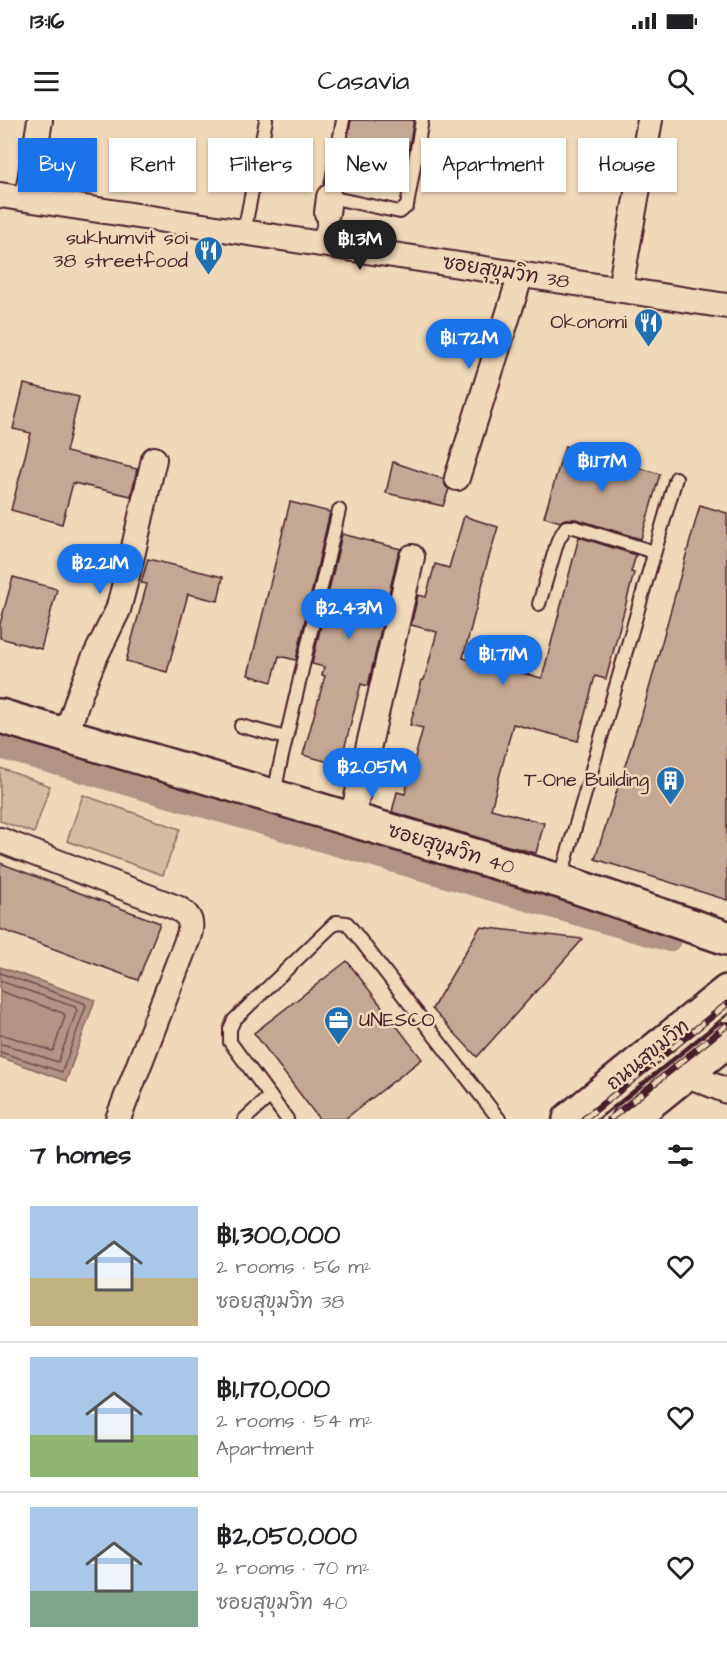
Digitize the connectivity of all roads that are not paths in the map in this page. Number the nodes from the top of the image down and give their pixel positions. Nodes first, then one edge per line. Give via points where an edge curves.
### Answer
1 (40, 120) edge
2 (266, 120) edge
3 (343, 120) edge
4 (422, 120) edge
5 (650, 120) edge
6 (0, 195) edge
7 (27, 199) junction
8 (328, 205) junction
9 (244, 232) junction
10 (318, 243) junction
11 (521, 274) junction
12 (620, 289) junction
13 (727, 306) edge
14 (154, 459) dead end
15 (458, 478) dead end
16 (676, 478) dead end
17 (339, 510) dead end
18 (654, 552) junction
19 (412, 557) dead end
20 (539, 604) dead end
21 (0, 716) edge
22 (241, 726) dead end
23 (66, 735) junction
24 (286, 738) junction
25 (274, 795) junction
26 (352, 819) junction
27 (0, 840) edge
28 (560, 881) junction
29 (727, 938) edge
30 (727, 992) edge
31 (727, 1040) edge
32 (685, 1074) junction
33 (727, 1091) edge
34 (270, 1096) junction
35 (118, 1119) edge
36 (245, 1119) edge
37 (287, 1119) edge
38 (499, 1119) edge
39 (570, 1119) edge
40 (629, 1119) edge

1 - 7 street
2 - 9 lane
3 - 8 lane
4 - 8 lane via 404,210
5 - 12 street
6 - 7 street, ซอยสุขุมวิท 38
7 - 9 street, ซอยสุขุมวิท 38
8 - 10 lane
9 - 10 street, ซอยสุขุมวิท 38
10 - 11 street, ซอยสุขุมวิท 38
11 - 12 street, ซอยสุขุมวิท 38
11 - 15 street
12 - 13 street, ซอยสุขุมวิท 38
14 - 23 street via 118,610
16 - 18 lane
17 - 24 lane
18 - 20 lane via 566,527 558,540
18 - 28 lane
19 - 26 street
21 - 23 street, ซอยสุขุมวิท 40
22 - 24 lane
23 - 25 street, ซอยสุขุมวิท 40
24 - 25 lane
25 - 26 street, ซอยสุขุมวิท 40
26 - 28 street, ซอยสุขุมวิท 40
27 - 35 street via 177,908 189,918 188,938
28 - 29 street, ซอยสุขุมวิท 40
30 - 39 street, ถนนสุขุมวิท
31 - 32 street, ถนนสุขุมวิท
32 - 33 street
32 - 40 street, ถนนสุขุมวิท
34 - 36 lane
34 - 37 lane
34 - 38 lane via 230,1042 230,1029 234,1020 340,922 347,923

